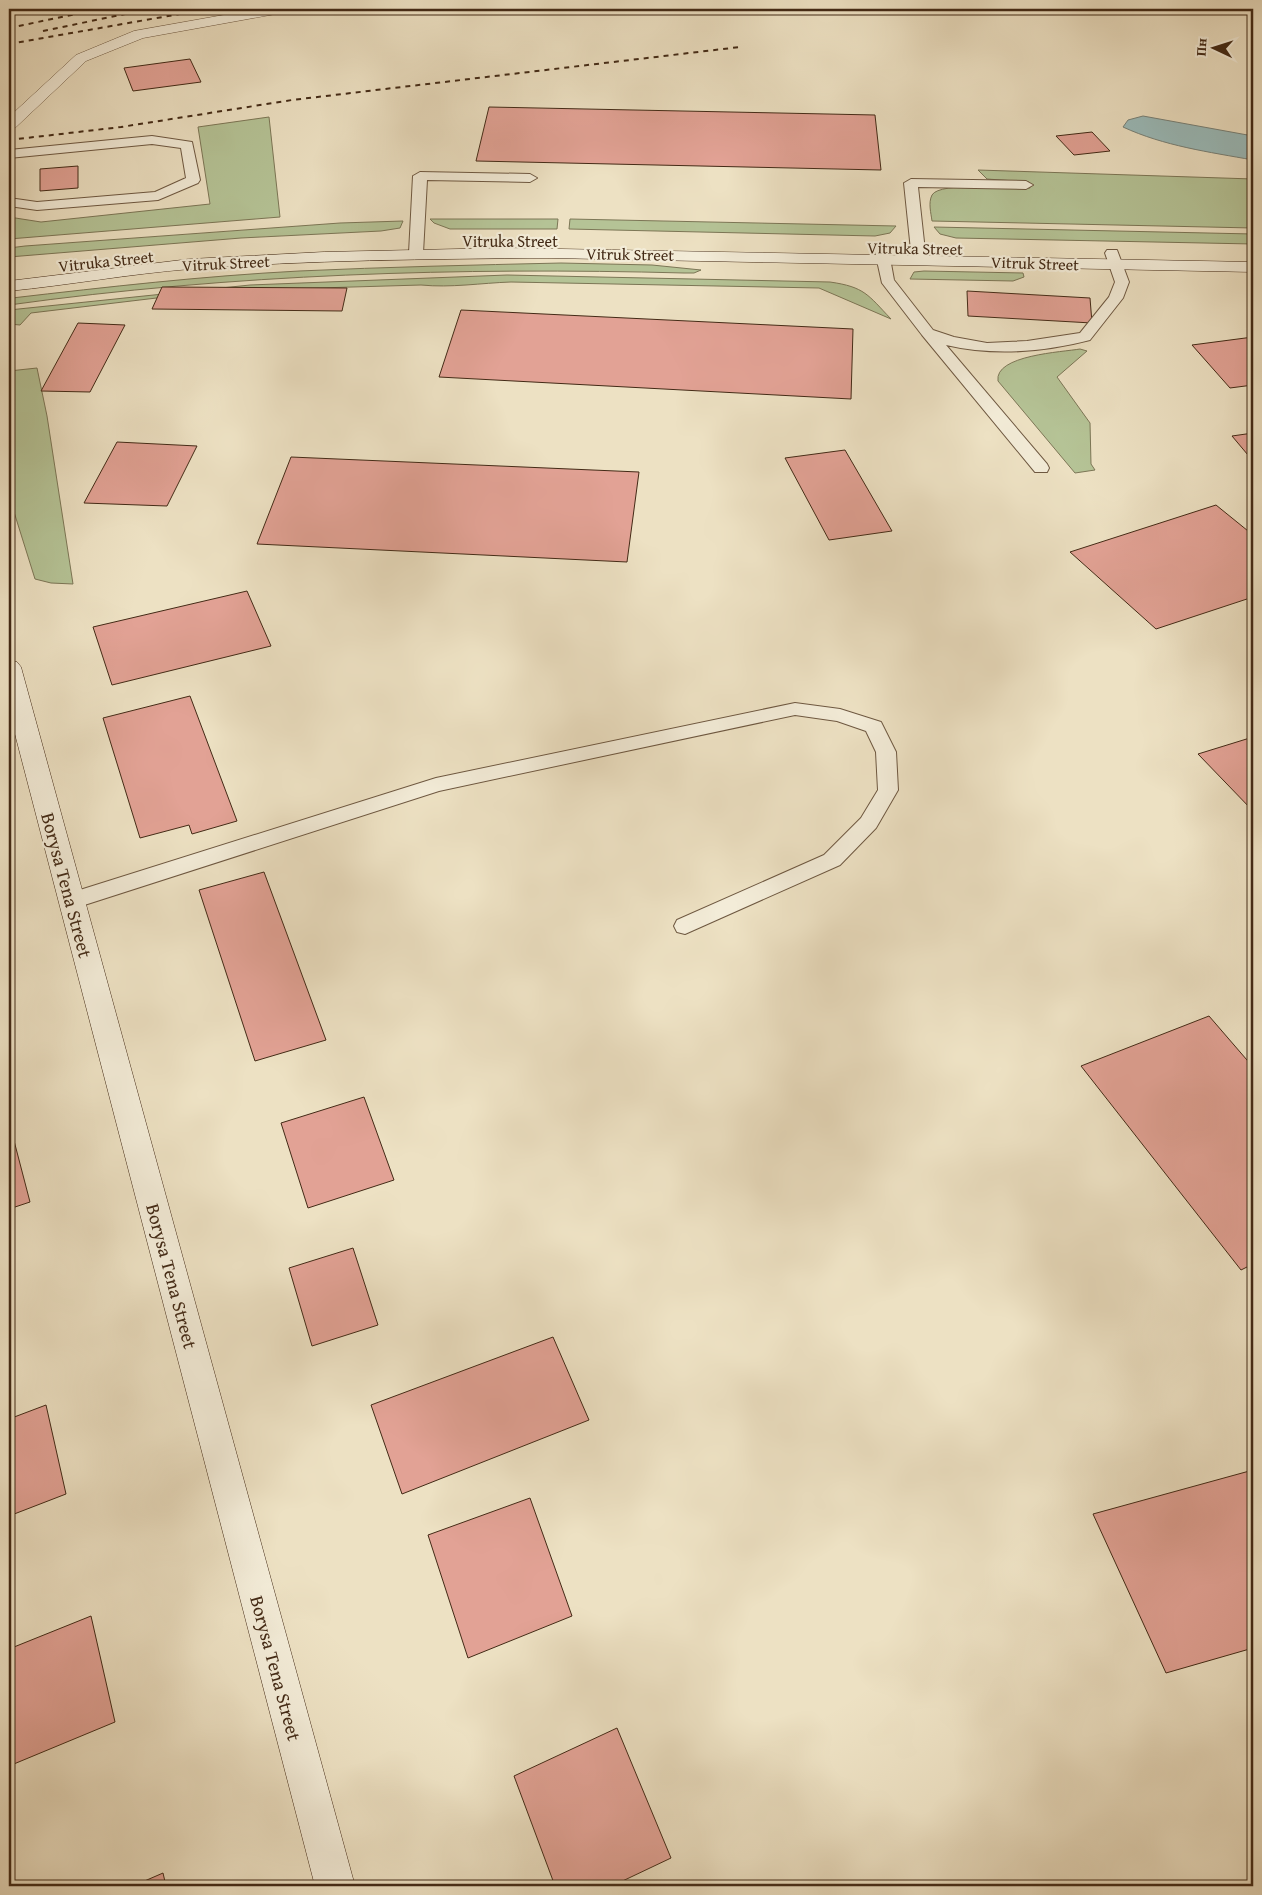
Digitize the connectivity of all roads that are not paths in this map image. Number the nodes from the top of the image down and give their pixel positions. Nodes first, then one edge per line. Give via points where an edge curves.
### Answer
1 (281, 9) edge
2 (9, 125) edge
3 (9, 154) edge
4 (530, 178) dead end
5 (1026, 185) dead end
6 (9, 202) edge
7 (416, 247) junction
8 (882, 253) junction
9 (918, 254) junction
10 (1253, 255) edge
11 (1114, 259) junction
12 (1253, 267) edge
13 (9, 272) edge
14 (9, 286) edge
15 (927, 332) junction
16 (1041, 468) dead end
17 (9, 666) edge
18 (72, 901) junction
19 (685, 926) dead end
20 (335, 1886) edge

1 - 2 main road via 140,34 81,58
3 - 6 lane via 152,140 187,145 193,180 158,196 37,206
4 - 7 lane via 420,176
5 - 9 lane via 911,183
7 - 8 main road, Vitruk Street via 550,252
7 - 13 main road, Vitruka Street via 190,252
7 - 14 main road, Vitruk Street via 189,264
8 - 9 main road, Vitruk Street
8 - 15 lane via 888,280
9 - 11 main road, Vitruk Street
10 - 11 main road
11 - 12 main road, Vitruk Street
11 - 15 lane via 1122,282 1116,298 1085,337 992,347 964,346
15 - 16 lane
17 - 18 main road, Borysa Tena Street
18 - 19 lane via 436,785 795,709 840,715 874,727 886,752 888,790 869,823 832,860
18 - 20 main road, Borysa Tena Street

